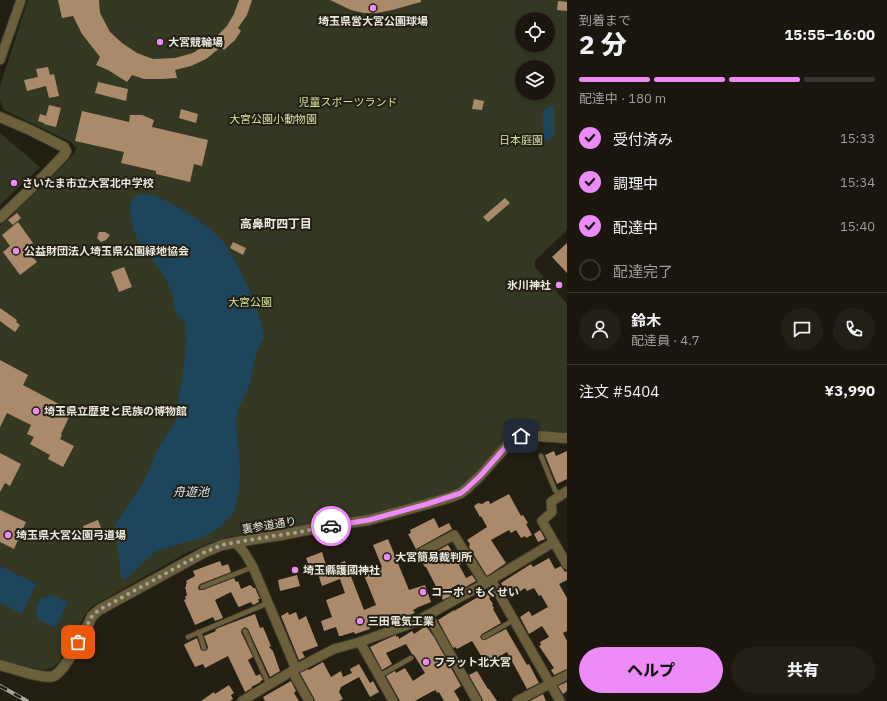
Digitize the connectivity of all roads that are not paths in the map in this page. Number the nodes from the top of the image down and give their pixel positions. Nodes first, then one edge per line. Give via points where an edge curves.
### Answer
1 (21, 0) edge
2 (0, 60) edge
3 (0, 117) edge
4 (0, 218) edge
5 (567, 438) edge
6 (541, 456) dead end
7 (563, 493) edge
8 (235, 542) junction
9 (554, 542) junction
10 (415, 556) dead end
11 (567, 564) edge
12 (253, 567) junction
13 (488, 582) junction
14 (202, 587) dead end
15 (268, 603) junction
16 (428, 616) junction
17 (514, 620) junction
18 (245, 631) dead end
19 (199, 632) junction
20 (188, 637) dead end
21 (484, 637) dead end
22 (360, 642) junction
23 (204, 648) dead end
24 (411, 658) dead end
25 (0, 665) edge
26 (294, 670) junction
27 (567, 675) edge
28 (379, 676) junction
29 (550, 684) junction
30 (269, 685) junction
31 (242, 701) edge
32 (309, 701) edge
33 (393, 701) edge
34 (477, 701) edge
35 (518, 701) edge
36 (560, 701) edge

1 - 2 street
3 - 4 street via 64,147 66,151 64,156
5 - 8 street, 裏参道通り via 515,438 461,493 369,520
6 - 7 lane via 555,490
7 - 9 street via 551,502 552,512 542,521
8 - 12 street
8 - 25 street, 裏参道通り via 203,553 99,610 92,616 66,664 54,676 46,677
9 - 11 street
9 - 13 street
10 - 13 street via 454,535
12 - 14 lane
12 - 15 street
13 - 16 street
13 - 17 street
15 - 19 lane
15 - 26 street
16 - 22 street
16 - 34 street
17 - 21 lane
17 - 29 street
18 - 30 lane
19 - 20 lane
19 - 23 lane
22 - 26 street via 334,649
22 - 28 street
24 - 28 lane
26 - 30 street
26 - 32 street
27 - 29 street
28 - 33 street
29 - 35 street
29 - 36 street
30 - 31 street

